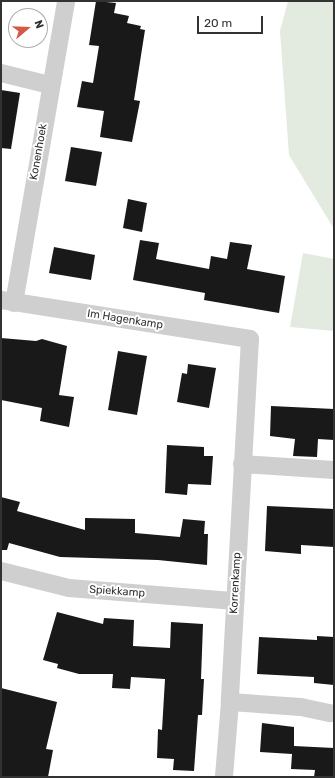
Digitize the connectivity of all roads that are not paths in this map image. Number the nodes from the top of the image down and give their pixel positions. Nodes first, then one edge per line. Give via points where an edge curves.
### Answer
1 (66, 1) edge
2 (1, 73) edge
3 (50, 85) junction
4 (7, 302) edge
5 (250, 339) joint
6 (242, 464) junction
7 (334, 470) edge
8 (1, 571) edge
9 (235, 601) junction
10 (230, 702) junction
11 (330, 713) dead end
12 (224, 777) edge

1 - 3 street, Konenhoek
2 - 3 street
3 - 4 street, Konenhoek
4 - 5 street, Im Hagenkamp
5 - 6 street, Korrenkamp
6 - 7 street
6 - 9 street, Korrenkamp
8 - 9 street, Spiekkamp via 69,588
9 - 10 street, Korrenkamp
10 - 11 street via 302,707
10 - 12 street, Korrenkamp

